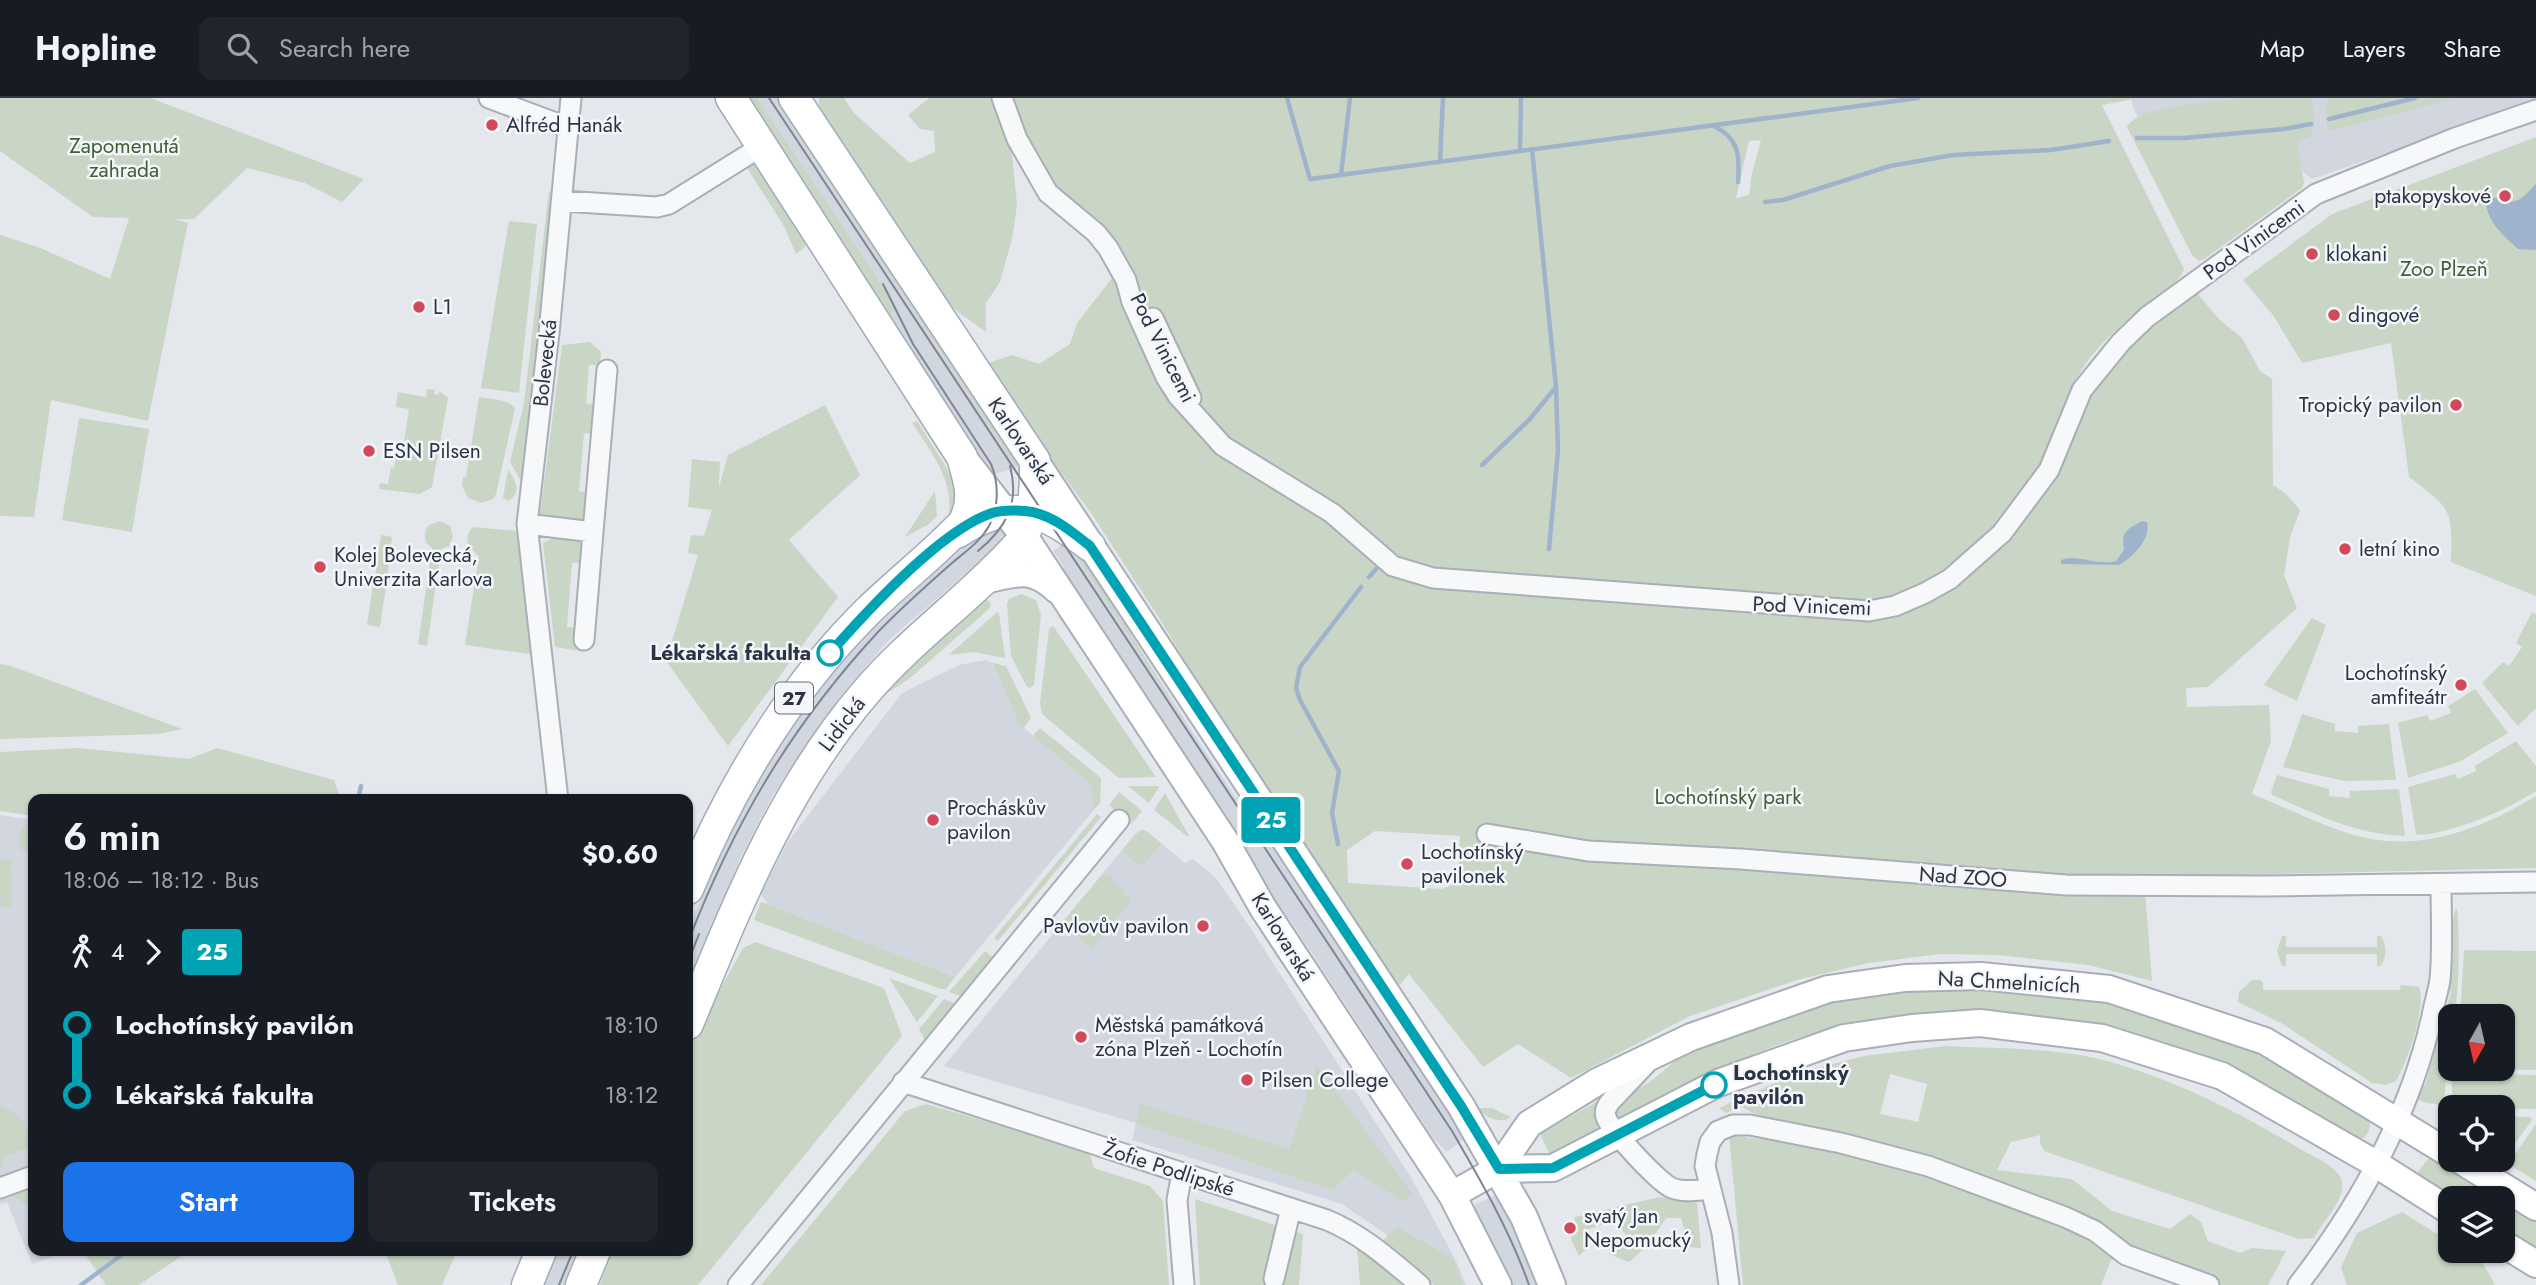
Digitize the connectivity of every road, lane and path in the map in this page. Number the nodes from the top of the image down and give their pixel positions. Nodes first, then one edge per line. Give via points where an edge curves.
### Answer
1 (489, 98) edge
2 (571, 98) edge
3 (730, 98) edge
4 (794, 98) edge
5 (1003, 98) edge
6 (2536, 110) edge
7 (569, 128) junction
8 (762, 146) junction
9 (562, 201) junction
10 (607, 370) dead end
11 (962, 457) junction
12 (1035, 461) junction
13 (1013, 514) junction
14 (527, 524) junction
15 (593, 532) junction
16 (944, 540) junction
17 (1090, 546) junction
18 (981, 581) junction
19 (1066, 599) junction
20 (583, 640) dead end
21 (557, 794) edge
22 (1119, 820) dead end
23 (1486, 834) dead end
24 (693, 878) edge
25 (2536, 882) edge
26 (2441, 884) junction
27 (693, 1012) edge
28 (1659, 1052) junction
29 (903, 1082) junction
30 (2397, 1121) junction
31 (1619, 1136) junction
32 (2438, 1147) edge
33 (2376, 1164) junction
34 (1499, 1169) junction
35 (2479, 1172) edge
36 (1182, 1173) junction
37 (28, 1178) edge
38 (0, 1188) edge
39 (1710, 1189) junction
40 (1452, 1195) junction
41 (2438, 1203) edge
42 (1291, 1208) junction
43 (2536, 1208) edge
44 (2515, 1251) edge
45 (539, 1256) edge
46 (593, 1256) edge
47 (2536, 1264) edge
48 (1274, 1279) dead end
49 (527, 1285) edge
50 (582, 1285) edge
51 (737, 1285) edge
52 (1184, 1285) edge
53 (1420, 1285) edge
54 (1498, 1285) edge
55 (1552, 1285) edge
56 (1729, 1285) edge
57 (2209, 1285) edge
58 (2298, 1285) edge

1 - 7 street
2 - 7 street, Bolevecká
3 - 8 main road, Karlovarská
4 - 12 main road, Karlovarská
5 - 6 street, Pod Vinicemi via 1017,139 1048,193 1108,248 1178,396 1223,446 1332,513 1392,566 1423,575 1611,593 1869,611 1895,606 1950,579 2002,533 2049,470 2082,390 2147,317 2316,194
7 - 9 street, Bolevecká
8 - 9 street via 670,204
8 - 11 main road, Karlovarská
9 - 14 street, Bolevecká
10 - 15 street
11 - 13 street, Karlovarská
11 - 16 main road, Karlovarská via 971,506 963,523
12 - 13 main road via 1035,500
12 - 17 street, Karlovarská
13 - 16 main road via 981,518
13 - 17 main road via 1062,526
13 - 18 main road, Lidická / 27 via 1006,558
13 - 19 street, Karlovarská
14 - 15 street
14 - 21 street, Bolevecká
15 - 20 street
16 - 24 main road, 27 via 868,611 787,708 731,798
17 - 34 street, Karlovarská
18 - 19 street via 1032,573
18 - 27 main road, Lidická / 27 via 867,691 799,784 761,853
19 - 40 street, Karlovarská
22 - 29 street
23 - 26 street, Nad ZOO via 1588,851 2066,886
25 - 26 street, Nad ZOO
26 - 30 street via 2440,981 2423,1054
28 - 30 street, Na Chmelnicích via 1828,989 1905,978 1981,976 2109,989 2265,1041
28 - 31 street via 1606,1109 1605,1117
28 - 34 street, Na Chmelnicích via 1597,1082 1529,1124
29 - 36 street, Žofie Podlipské
29 - 51 street
30 - 32 street, Na Chmelnicích
30 - 33 street
31 - 33 street, Na Chmelnicích via 1718,1083 1844,1038 1980,1023 2102,1038 2222,1076
31 - 34 street, Na Chmelnicích via 1553,1168
31 - 39 street via 1670,1188
33 - 41 street, Na Chmelnicích
33 - 58 street via 2323,1253
34 - 40 street, Na Chmelnicích
34 - 55 street, Karlovarská
35 - 43 street
36 - 42 street, Žofie Podlipské
36 - 52 street via 1177,1200
37 - 38 street
39 - 56 street
39 - 57 street via 1705,1166 1710,1142 1718,1131 1733,1125 1772,1128 1928,1166 2065,1217 2095,1231 2126,1255
40 - 54 street, Karlovarská
42 - 48 street
42 - 53 street, Žofie Podlipské via 1348,1229
44 - 47 street
45 - 49 main road
46 - 50 main road

